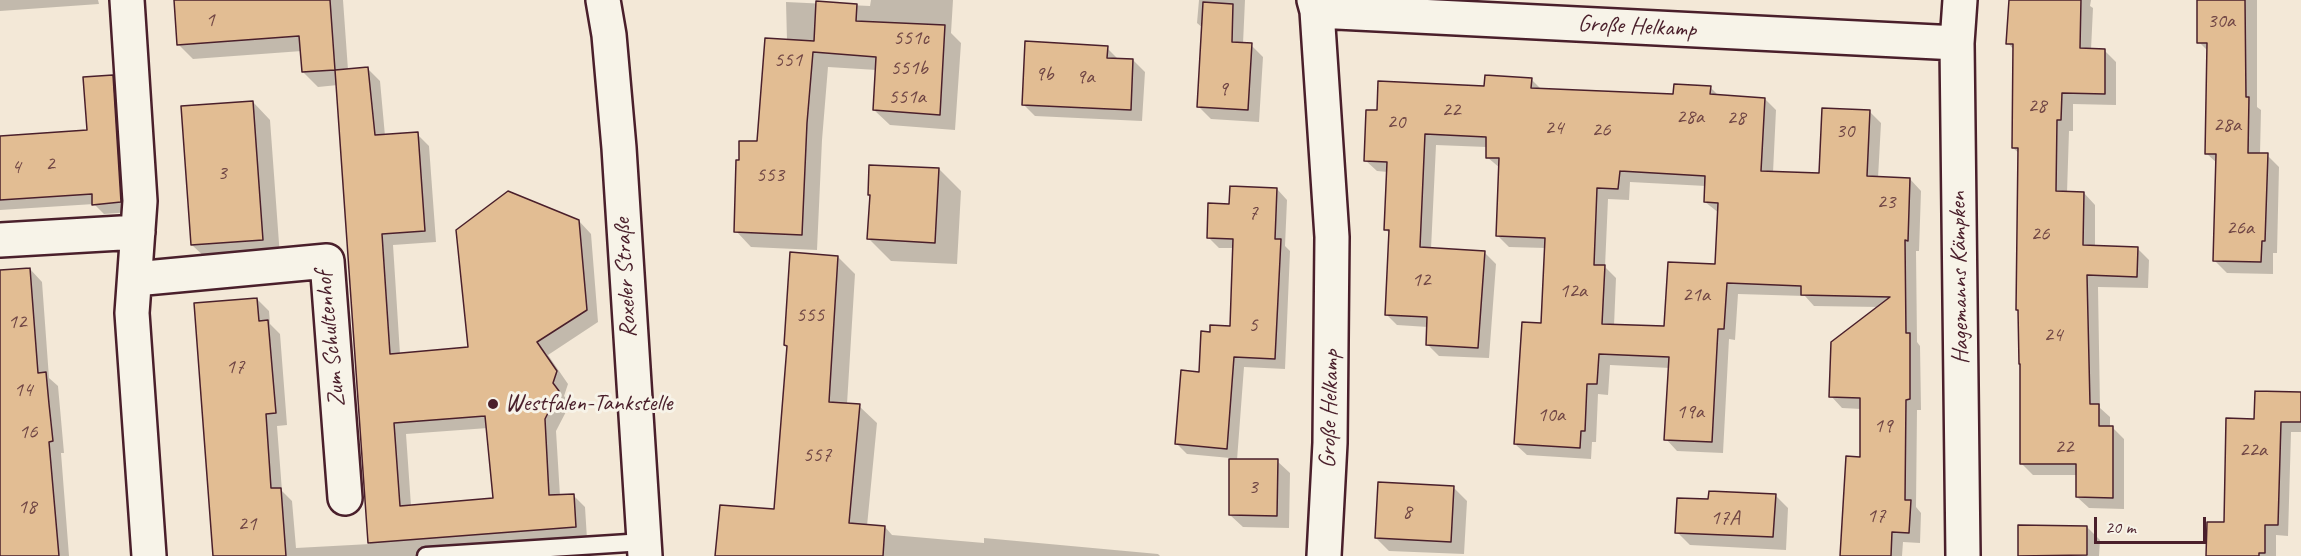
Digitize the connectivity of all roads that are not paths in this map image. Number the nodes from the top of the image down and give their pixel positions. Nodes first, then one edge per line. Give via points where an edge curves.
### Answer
1 (127, 0) edge
2 (603, 0) edge
3 (1960, 0) edge
4 (1315, 5) edge
5 (1957, 43) junction
6 (138, 232) junction
7 (0, 240) edge
8 (135, 279) junction
9 (345, 498) dead end
10 (644, 549) edge
11 (149, 556) edge
12 (426, 556) edge
13 (1323, 556) edge
14 (1963, 556) edge

1 - 6 street via 140,201
2 - 10 street, Roxeler Straße via 619,148
3 - 5 street, Hagemanns Kämpken
4 - 5 street, Große Helkamp
4 - 13 street, Große Helkamp via 1332,237 1330,443
5 - 14 street, Hagemanns Kämpken
6 - 7 street
6 - 8 street
8 - 9 street, Zum Schultenhof via 327,261
8 - 11 street via 132,314
10 - 12 lane

